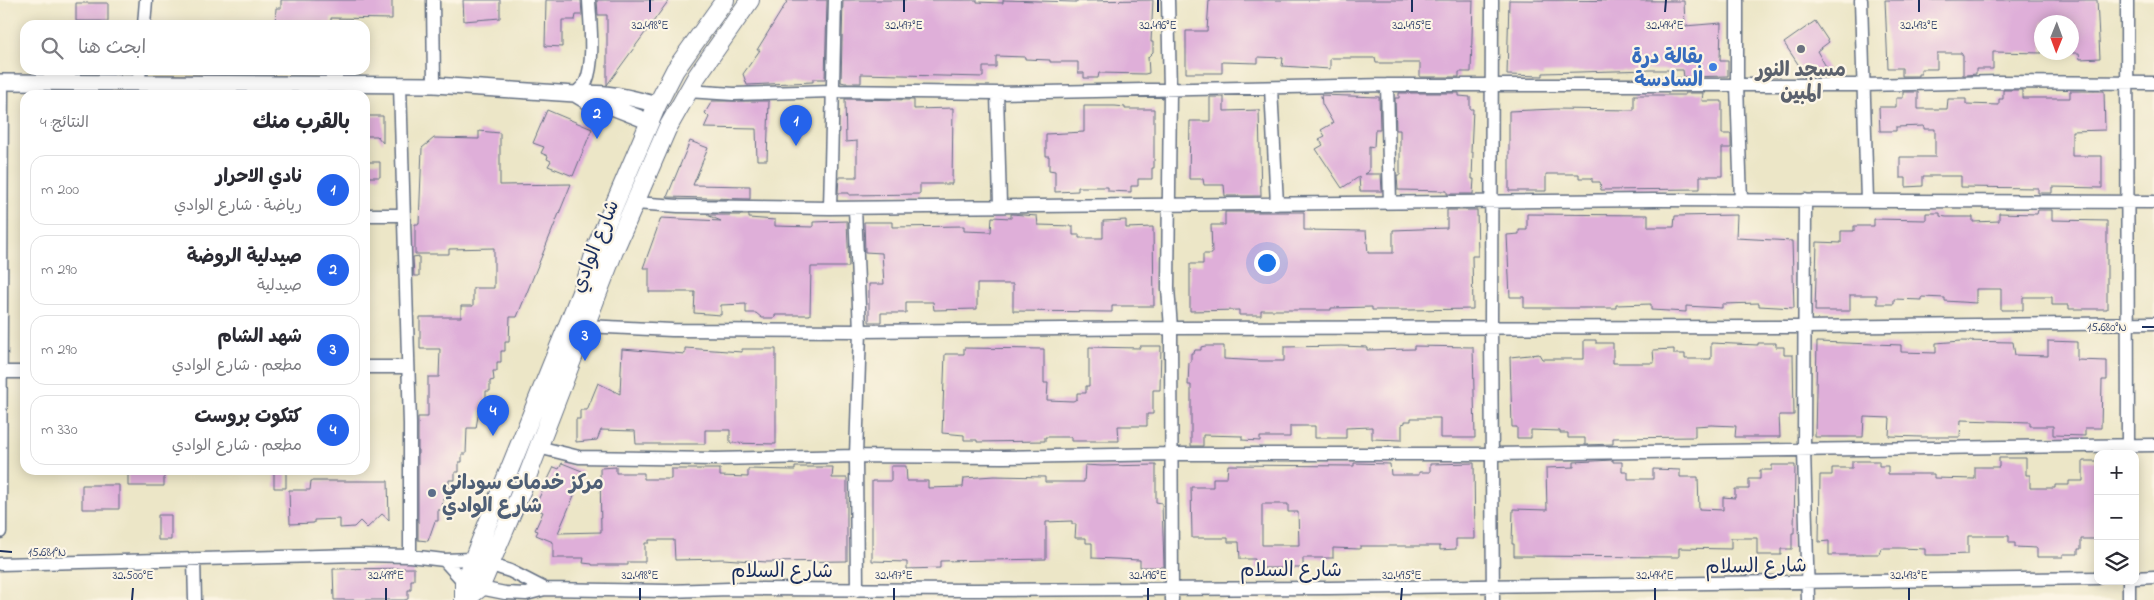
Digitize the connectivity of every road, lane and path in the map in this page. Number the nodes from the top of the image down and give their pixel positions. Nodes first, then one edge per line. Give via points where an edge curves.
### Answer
1 (146, 0) edge
2 (433, 0) edge
3 (589, 0) edge
4 (725, 0) edge
5 (750, 0) edge
6 (835, 0) edge
7 (1168, 0) edge
8 (1492, 0) edge
9 (1737, 0) edge
10 (1861, 0) edge
11 (2128, 0) edge
12 (144, 20) edge
13 (139, 77) edge
14 (1, 82) edge
15 (2128, 82) junction
16 (2154, 83) edge
17 (434, 84) junction
18 (400, 85) junction
19 (1388, 85) junction
20 (1491, 85) junction
21 (1737, 85) junction
22 (1864, 85) junction
23 (1271, 88) junction
24 (176, 90) edge
25 (317, 90) edge
26 (1170, 90) junction
27 (687, 91) junction
28 (832, 91) junction
29 (998, 92) junction
30 (575, 94) junction
31 (657, 106) junction
32 (650, 122) junction
33 (1805, 200) junction
34 (1741, 201) junction
35 (1867, 201) junction
36 (1492, 202) junction
37 (2154, 202) edge
38 (635, 203) junction
39 (1390, 203) junction
40 (2128, 203) junction
41 (1170, 204) junction
42 (1277, 204) junction
43 (1000, 205) junction
44 (830, 208) junction
45 (855, 208) junction
46 (370, 215) edge
47 (403, 215) junction
48 (1, 281) edge
49 (2154, 323) edge
50 (2128, 324) junction
51 (585, 326) junction
52 (1491, 327) junction
53 (1171, 328) junction
54 (1805, 328) junction
55 (860, 331) junction
56 (370, 367) edge
57 (407, 367) junction
58 (1, 372) junction
59 (20, 372) edge
60 (2154, 445) edge
61 (538, 447) junction
62 (2128, 449) edge
63 (1804, 450) junction
64 (1172, 454) junction
65 (1492, 454) junction
66 (856, 456) junction
67 (0, 478) edge
68 (0, 532) edge
69 (410, 556) junction
70 (473, 559) junction
71 (194, 560) junction
72 (444, 560) junction
73 (490, 563) junction
74 (0, 564) edge
75 (2154, 577) edge
76 (2094, 578) edge
77 (2139, 578) edge
78 (1808, 583) junction
79 (472, 585) junction
80 (2129, 585) edge
81 (1493, 586) junction
82 (545, 589) junction
83 (857, 590) junction
84 (804, 594) edge
85 (1172, 594) edge
86 (1329, 594) edge
87 (666, 595) edge
88 (974, 595) edge
89 (195, 600) edge
90 (464, 600) edge
91 (1493, 600) edge
92 (1808, 600) edge
93 (2129, 600) edge

1 - 12 street
2 - 17 street
3 - 30 street via 591,48 588,73 585,83
4 - 31 main road, شارع الوادي via 675,70
5 - 27 main road, شارع الوادي
6 - 28 street
7 - 26 street
8 - 20 street
9 - 21 street
10 - 22 street
11 - 15 street
13 - 14 street
13 - 24 street
14 - 48 street
15 - 16 street
15 - 22 street
15 - 40 street
17 - 18 street
17 - 30 street
18 - 25 street
18 - 47 street
19 - 20 street
19 - 23 street
19 - 39 street
20 - 21 street
20 - 36 street
21 - 22 street
21 - 34 street
22 - 35 street
23 - 26 street
23 - 42 street
24 - 25 street
26 - 29 street
26 - 41 street
27 - 28 street via 734,94
27 - 38 main road, شارع الوادي
28 - 29 street
28 - 44 street
29 - 43 street
30 - 31 street via 614,94
30 - 32 street via 590,103 612,107
31 - 32 main road, شارع الوادي
32 - 70 main road, شارع الوادي via 597,245
33 - 34 street
33 - 35 street
33 - 54 street
34 - 36 street
35 - 40 street
36 - 39 street
36 - 52 street
37 - 40 street
38 - 44 street
38 - 51 main road, شارع الوادي
39 - 42 street
40 - 50 street
41 - 42 street
41 - 43 street
41 - 53 street via 1168,288
43 - 45 street
44 - 45 street
45 - 55 street
46 - 47 street
47 - 57 street
48 - 58 street
49 - 50 street
50 - 54 street
50 - 62 street
51 - 55 street via 662,330
51 - 61 main road, شارع الوادي
52 - 53 street
52 - 54 street
52 - 65 street
53 - 55 street
53 - 64 street
54 - 63 street
55 - 66 street
56 - 57 street
57 - 69 street
58 - 59 street
58 - 67 street
60 - 62 street
61 - 66 street via 579,457 614,458
61 - 73 main road, شارع الوادي
62 - 63 street
63 - 65 street
63 - 78 street
64 - 65 street
64 - 66 street
64 - 85 street
65 - 81 street
66 - 83 street
67 - 68 street
69 - 71 street, شارع السلام via 360,554
69 - 72 street, شارع السلام
70 - 72 street, شارع السلام
70 - 73 street, شارع السلام
70 - 79 main road, شارع الوادي
71 - 74 street, شارع السلام
71 - 89 street
72 - 79 street
73 - 79 main road, شارع الوادي
73 - 82 street, شارع السلام
75 - 77 street
76 - 78 street, شارع السلام
78 - 81 street, شارع السلام
78 - 92 street
79 - 82 street, شارع السلام via 505,593 526,594
79 - 90 main road
80 - 93 street
81 - 86 street, شارع السلام
81 - 91 street
82 - 87 street, شارع السلام
83 - 84 street, شارع السلام
83 - 88 street, شارع السلام
84 - 87 street, شارع السلام via 730,588
85 - 86 street, شارع السلام
85 - 88 street, شارع السلام

